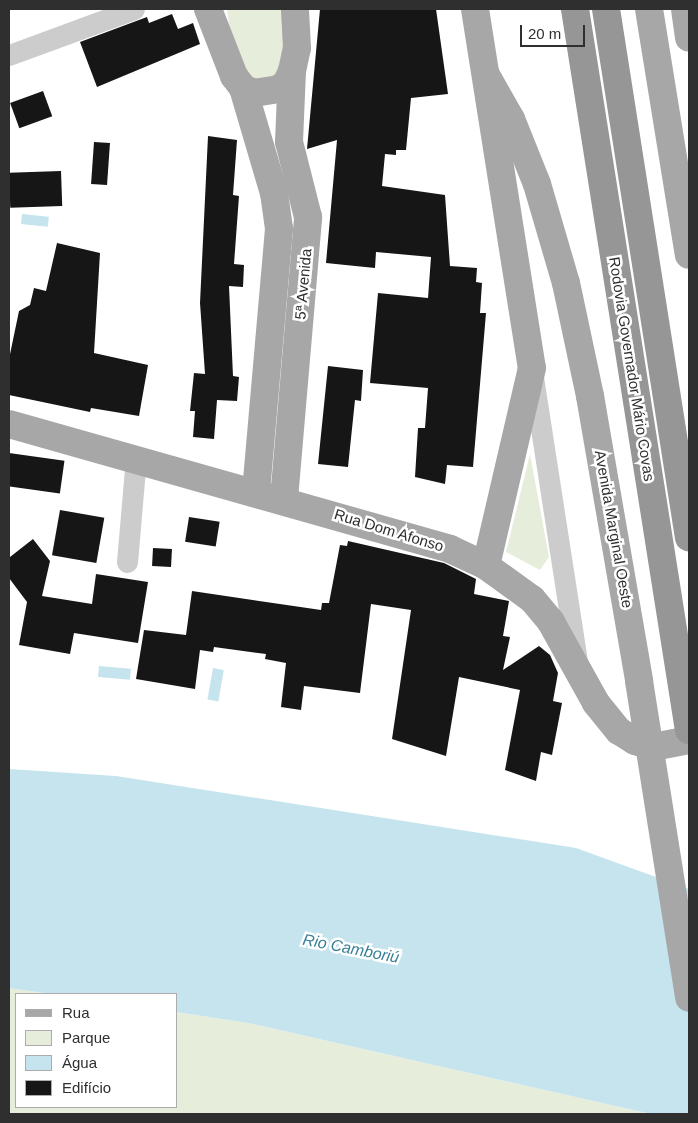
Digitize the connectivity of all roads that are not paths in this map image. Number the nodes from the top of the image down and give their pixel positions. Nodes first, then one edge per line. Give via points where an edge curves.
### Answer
1 (134, 9) edge
2 (208, 9) edge
3 (295, 9) edge
4 (475, 9) edge
5 (576, 9) edge
6 (606, 9) edge
7 (649, 9) edge
8 (685, 9) edge
9 (689, 38) edge
10 (9, 55) edge
11 (292, 71) junction
12 (486, 75) junction
13 (243, 88) junction
14 (689, 255) edge
15 (532, 368) junction
16 (9, 424) edge
17 (136, 458) junction
18 (256, 492) junction
19 (284, 499) junction
20 (689, 538) edge
21 (127, 562) dead end
22 (486, 566) junction
23 (579, 671) junction
24 (689, 730) edge
25 (689, 740) edge
26 (689, 998) edge

1 - 10 street
2 - 13 main road, 5ª Avenida via 224,55
3 - 11 main road, 5ª Avenida via 297,48
4 - 12 main road, Avenida Marginal Oeste
5 - 24 highway, Rodovia Governador Mário Covas
6 - 20 highway, Rodovia Governador Mário Covas
7 - 14 main road
8 - 9 main road
11 - 13 main road via 286,84 278,90 254,93
11 - 19 main road, 5ª Avenida via 289,142 308,217
12 - 15 main road, Avenida Marginal Oeste
12 - 26 main road, Avenida Marginal Oeste, bridge via 511,119 537,184 566,284 590,396
13 - 18 main road, 5ª Avenida via 274,193 280,229
15 - 22 main road, Avenida Marginal Oeste
15 - 23 street
16 - 17 main road, Rua Dom Afonso
17 - 18 main road, Rua Dom Afonso
17 - 21 street
18 - 19 main road, Rua Dom Afonso
19 - 22 main road, Rua Dom Afonso via 441,546
22 - 23 main road, Rua Dom Afonso via 532,599 551,622
23 - 25 main road, Rua Dom Afonso via 606,719 626,736 653,747

